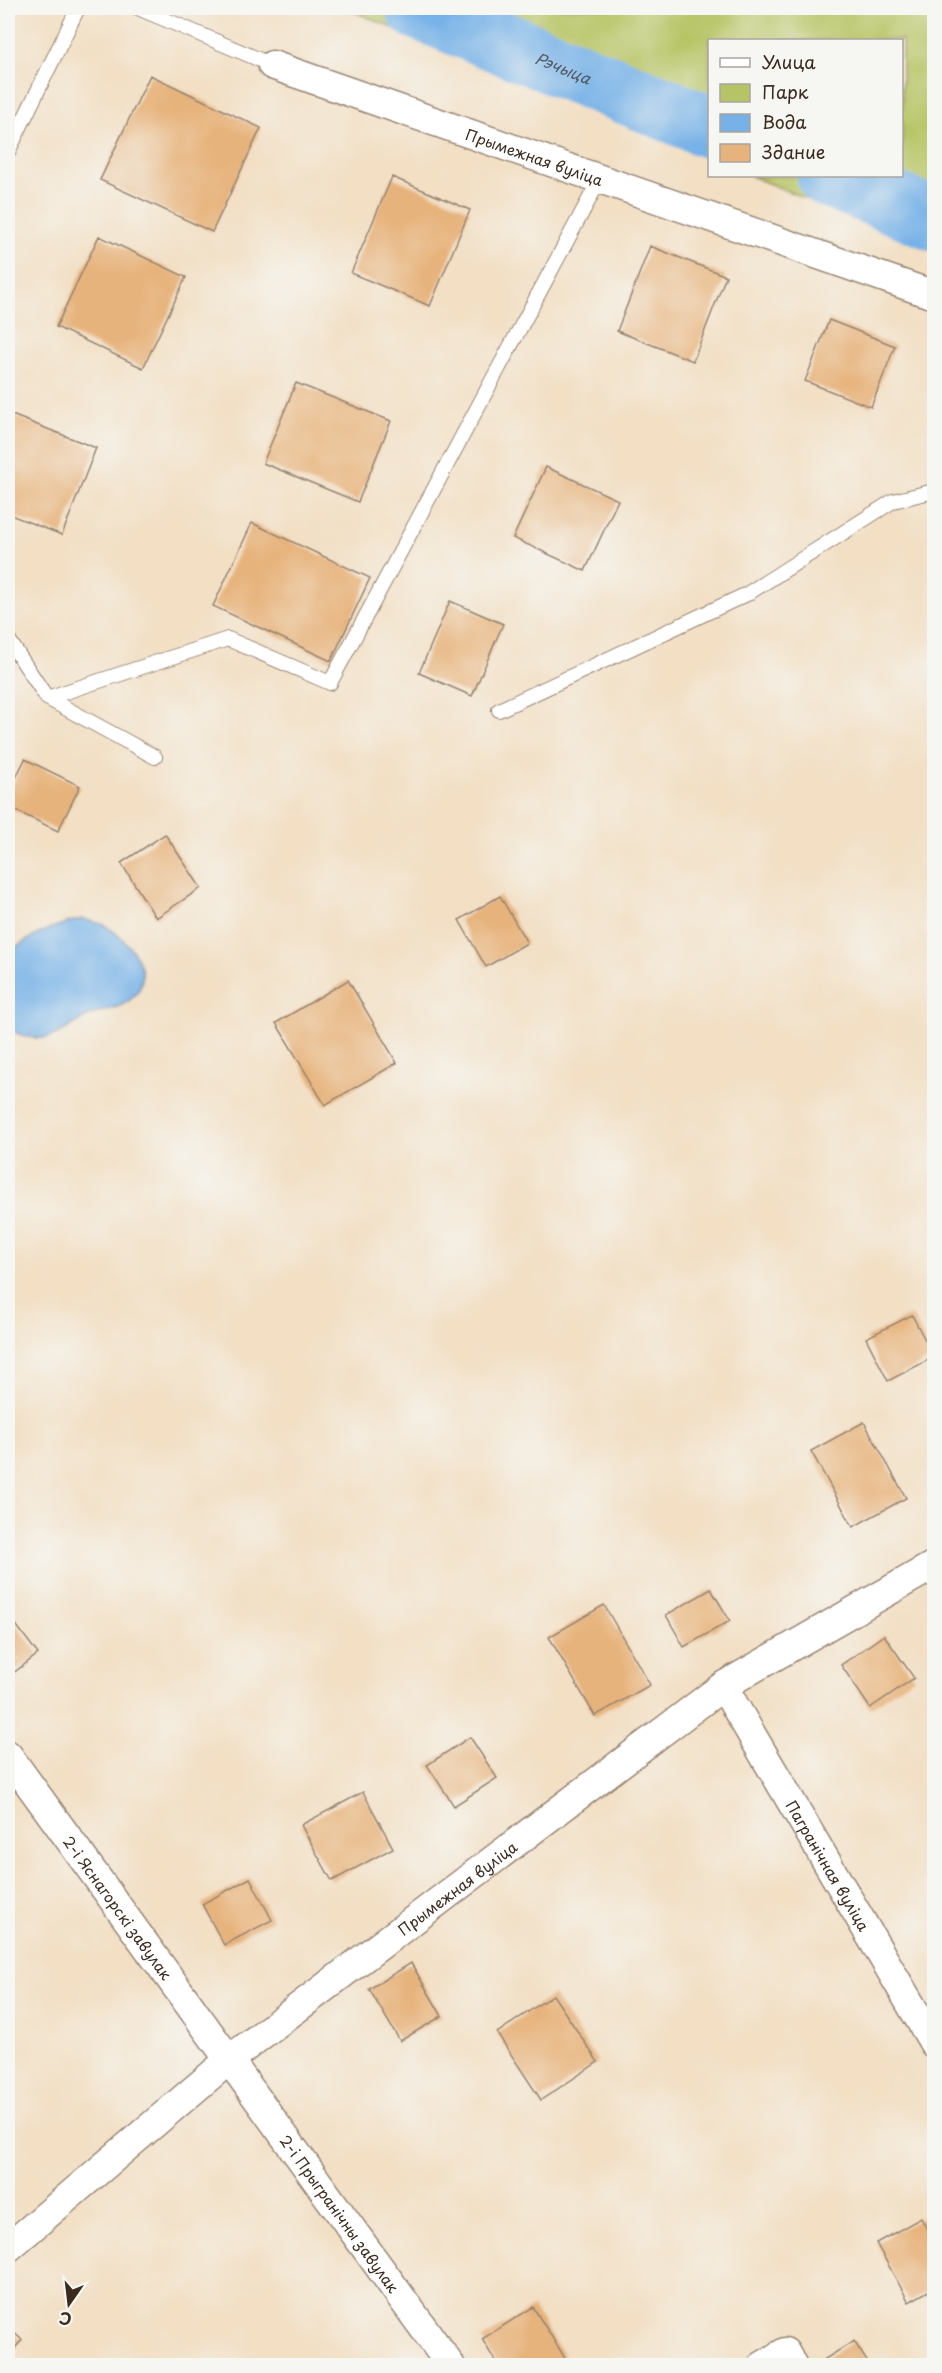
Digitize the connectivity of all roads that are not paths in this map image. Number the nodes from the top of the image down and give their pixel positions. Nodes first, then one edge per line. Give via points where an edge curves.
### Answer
1 (78, 8) edge
2 (138, 8) edge
3 (272, 65) joint
4 (8, 152) edge
5 (600, 179) junction
6 (934, 295) edge
7 (934, 491) edge
8 (8, 639) edge
9 (47, 698) junction
10 (499, 710) dead end
11 (155, 757) dead end
12 (934, 1565) edge
13 (723, 1686) junction
14 (8, 1755) edge
15 (934, 2044) edge
16 (230, 2059) junction
17 (8, 2248) edge
18 (452, 2366) edge
19 (762, 2366) edge
20 (793, 2366) edge

1 - 4 lane
2 - 3 lane, Прымежная вуліца
3 - 5 street, Прымежная вуліца
5 - 6 street, Прымежная вуліца
5 - 9 lane via 330,683 228,639
7 - 10 lane via 893,501 747,594
8 - 9 lane
9 - 11 lane
12 - 13 street, Прымежная вуліца
13 - 15 street, Пагранічная вуліца
13 - 16 street, Прымежная вуліца
14 - 16 street, 2-і Яснагорскі завулак
16 - 17 street, Прымежная вуліца
16 - 18 street, 2-і Прыгранічны завулак
19 - 20 street via 785,2352

